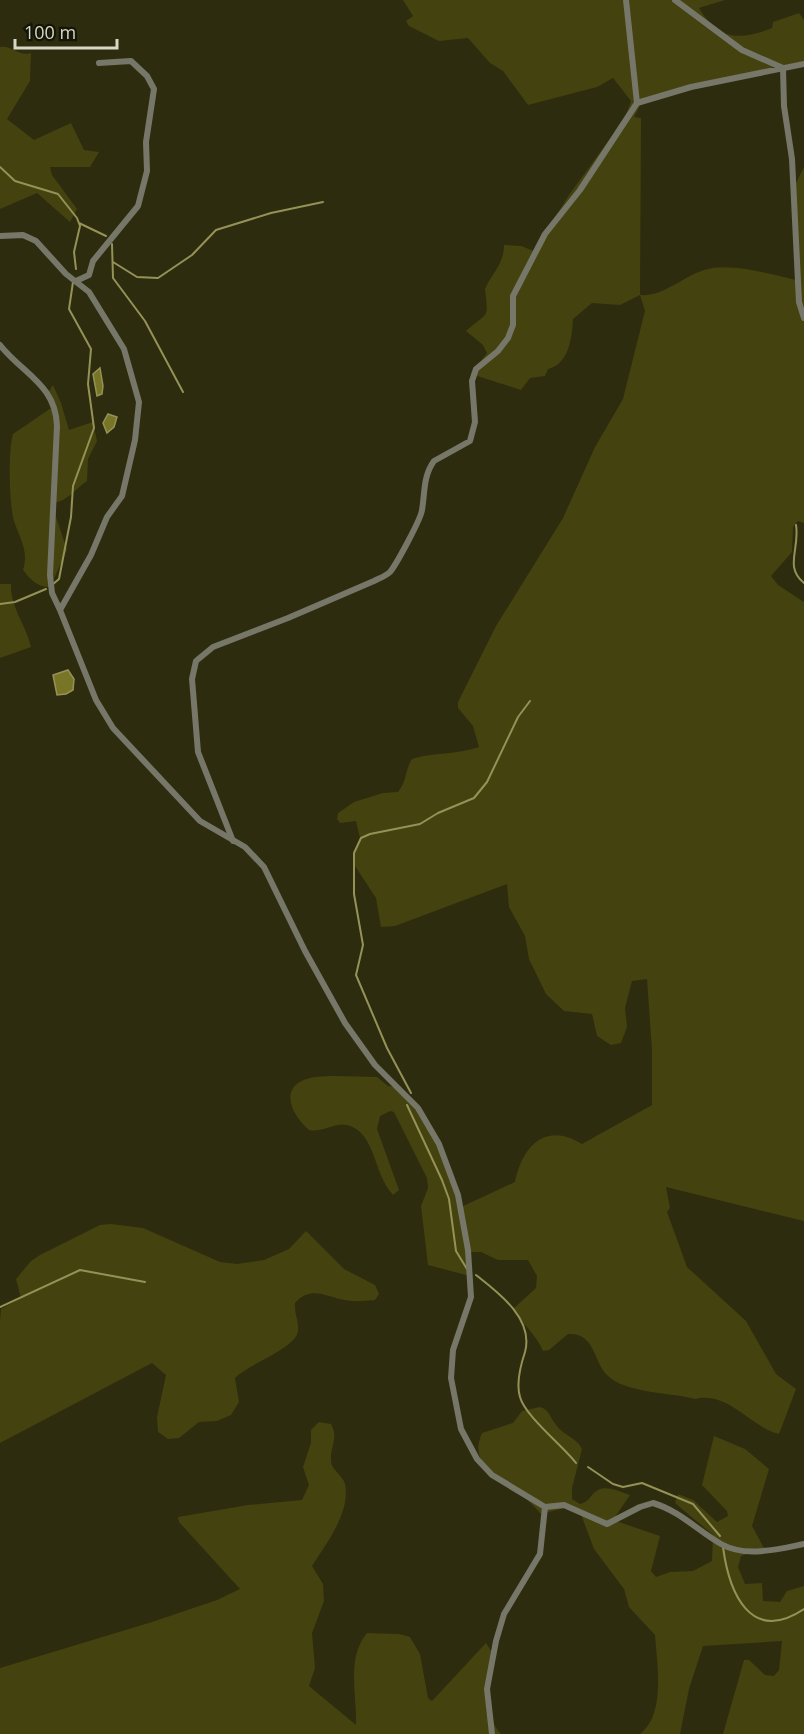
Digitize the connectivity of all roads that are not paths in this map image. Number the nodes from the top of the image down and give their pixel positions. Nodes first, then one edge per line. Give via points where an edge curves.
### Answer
1 (626, 0) edge
2 (675, 0) edge
3 (99, 63) dead end
4 (804, 64) edge
5 (783, 68) junction
6 (638, 103) junction
7 (0, 236) edge
8 (76, 281) junction
9 (804, 318) edge
10 (0, 345) edge
11 (60, 610) junction
12 (233, 841) junction
13 (545, 1508) junction
14 (804, 1544) edge
15 (492, 1734) edge

1 - 6 street
2 - 5 street via 742,50
3 - 8 street via 130,62 141,68 152,83 146,142 148,164 136,210 93,261 89,275
4 - 5 street
5 - 6 street via 691,87
5 - 9 street via 799,302
6 - 12 street via 580,190 545,234 513,296 513,325 508,338 474,373 472,437 466,445 431,465 422,513 395,566 374,581 213,646 196,661 192,679 198,752
7 - 8 street via 30,238
8 - 11 street via 93,298 124,349 139,402 122,496
10 - 11 street via 46,389 54,406 57,426 50,575 52,593
11 - 12 street via 101,710 118,736 200,821
12 - 13 street via 253,854 269,874 345,1023 375,1065 418,1108 439,1144 458,1195 470,1269 471,1298 452,1362 453,1397 461,1430 484,1467
13 - 14 street via 564,1505 607,1524 653,1503 690,1521 720,1544 737,1550
13 - 15 street via 540,1554 504,1614 496,1641 487,1689

